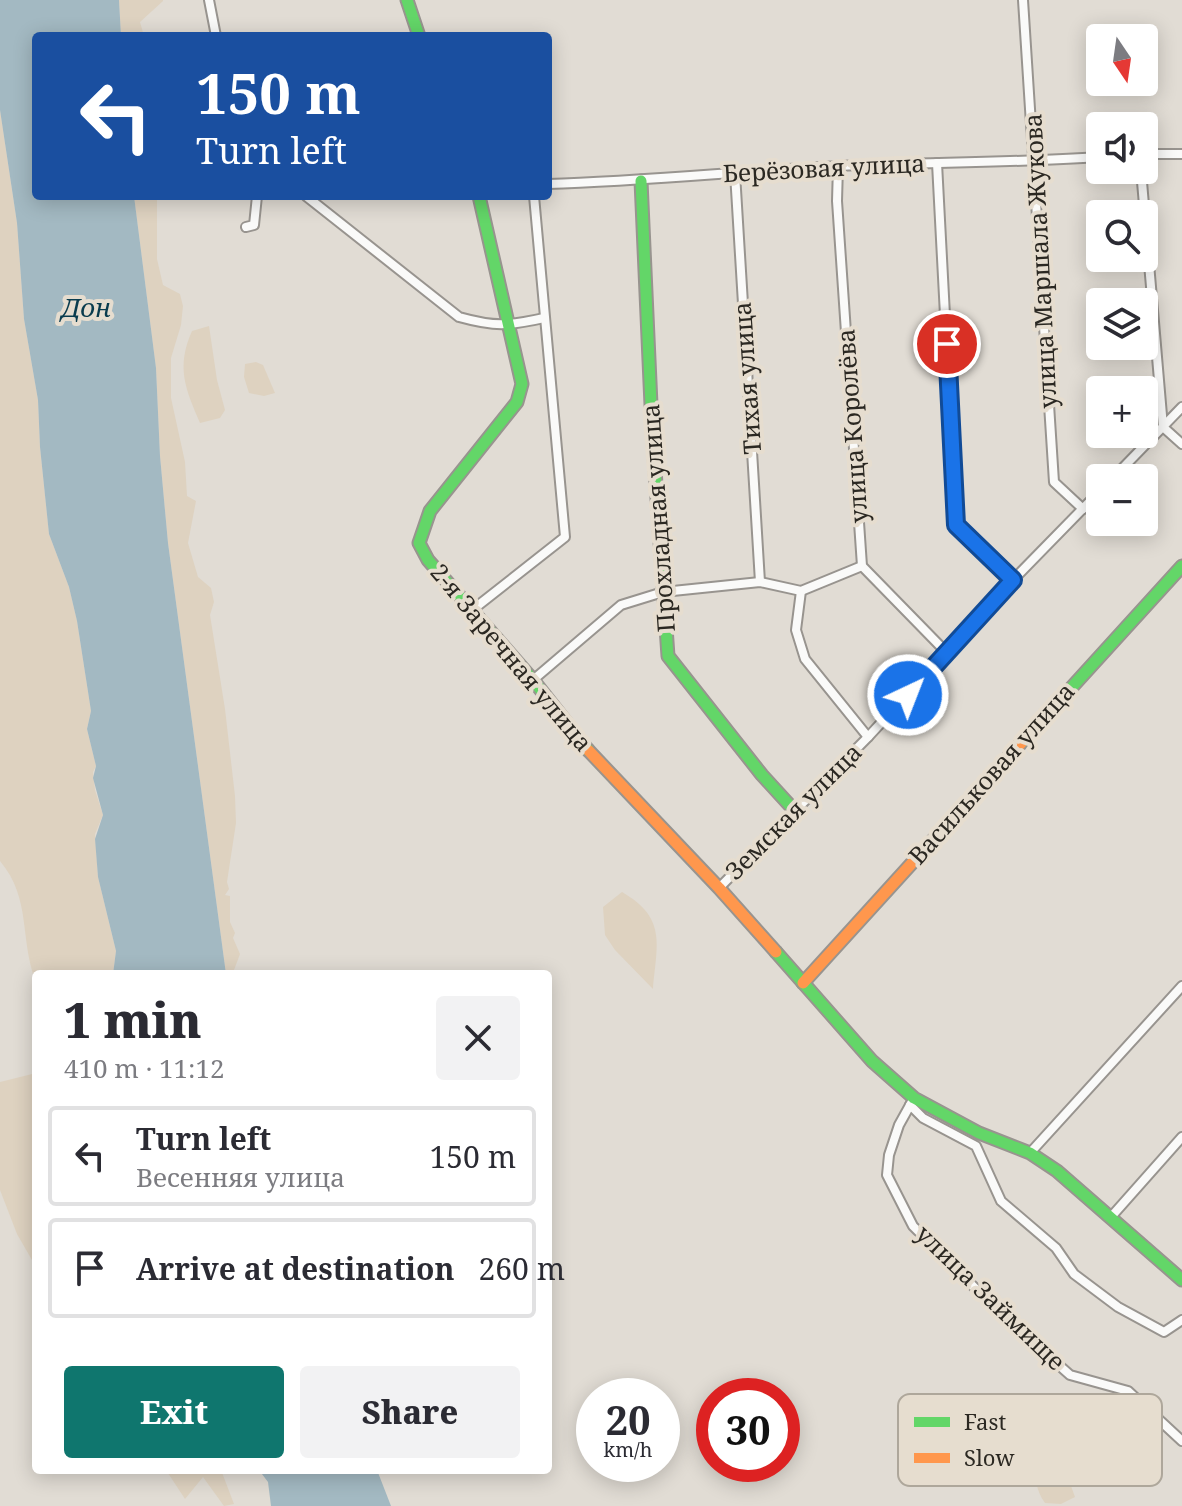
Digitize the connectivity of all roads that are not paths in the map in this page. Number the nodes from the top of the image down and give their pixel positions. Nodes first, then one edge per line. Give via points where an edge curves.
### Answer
1 (209, 0) edge
2 (407, 0) edge
3 (1023, 0) edge
4 (215, 32) edge
5 (418, 32) edge
6 (1158, 154) edge
7 (1182, 154) edge
8 (1086, 158) edge
9 (1035, 162) junction
10 (937, 163) junction
11 (838, 166) junction
12 (735, 173) junction
13 (641, 181) junction
14 (552, 184) edge
15 (1142, 184) edge
16 (257, 200) edge
17 (311, 200) edge
18 (480, 200) edge
19 (534, 200) edge
20 (246, 227) dead end
21 (544, 318) junction
22 (508, 326) junction
23 (1182, 407) edge
24 (1163, 427) junction
25 (1182, 444) edge
26 (1127, 464) edge
27 (1086, 506) edge
28 (1083, 509) junction
29 (862, 566) junction
30 (1182, 566) edge
31 (1013, 580) junction
32 (760, 582) junction
33 (801, 591) junction
34 (663, 592) junction
35 (471, 611) junction
36 (947, 653) junction
37 (533, 680) junction
38 (868, 737) junction
39 (794, 810) junction
40 (719, 888) junction
41 (803, 983) junction
42 (1182, 986) edge
43 (912, 1101) junction
44 (1180, 1144) edge
45 (1030, 1153) junction
46 (1111, 1217) junction
47 (1182, 1280) edge
48 (1182, 1320) edge
49 (1131, 1394) edge
50 (1162, 1422) edge
51 (1182, 1441) edge

1 - 4 street
2 - 5 street
3 - 9 street, улица Маршала Жукова
6 - 7 street
8 - 9 street, Берёзовая улица
9 - 10 street, Берёзовая улица
9 - 28 street, улица Маршала Жукова via 1054,482
10 - 11 street, Берёзовая улица
10 - 31 street via 956,525
11 - 12 street, Берёзовая улица
11 - 29 street, улица Королёва
12 - 13 street, Берёзовая улица
12 - 32 street, Тихая улица
13 - 14 street, Берёзовая улица
13 - 34 street, Прохладная улица
15 - 24 street
16 - 20 street via 254,225
17 - 22 street via 459,317
18 - 22 street, 2-я Заречная улица
19 - 21 street
21 - 22 street
21 - 35 street via 565,537
22 - 35 street, 2-я Заречная улица via 522,384 517,402 430,511 419,543
23 - 24 street
24 - 25 street
24 - 26 street
27 - 28 street, Земская улица
28 - 31 street, Земская улица
29 - 33 street
29 - 36 street
30 - 41 street, Васильковая улица
31 - 36 street, Земская улица
32 - 33 street
32 - 34 street
33 - 38 street via 796,630 805,659
34 - 37 street via 621,605
34 - 39 street, Прохладная улица via 668,656
35 - 37 street, 2-я Заречная улица
36 - 38 street, Земская улица
37 - 40 street, 2-я Заречная улица via 583,745
38 - 39 street, Земская улица
39 - 40 street, Земская улица
40 - 41 street, 2-я Заречная улица
41 - 43 street, 2-я Заречная улица
42 - 45 street
43 - 45 street, 2-я Заречная улица
43 - 48 street via 923,1118 976,1146 1001,1201 1056,1248 1074,1274 1164,1332
43 - 49 street, улица Займище via 894,1140 887,1175 913,1226 1070,1375
44 - 46 street
45 - 46 street, 2-я Заречная улица
46 - 47 street, 2-я Заречная улица
50 - 51 street, улица Займище

